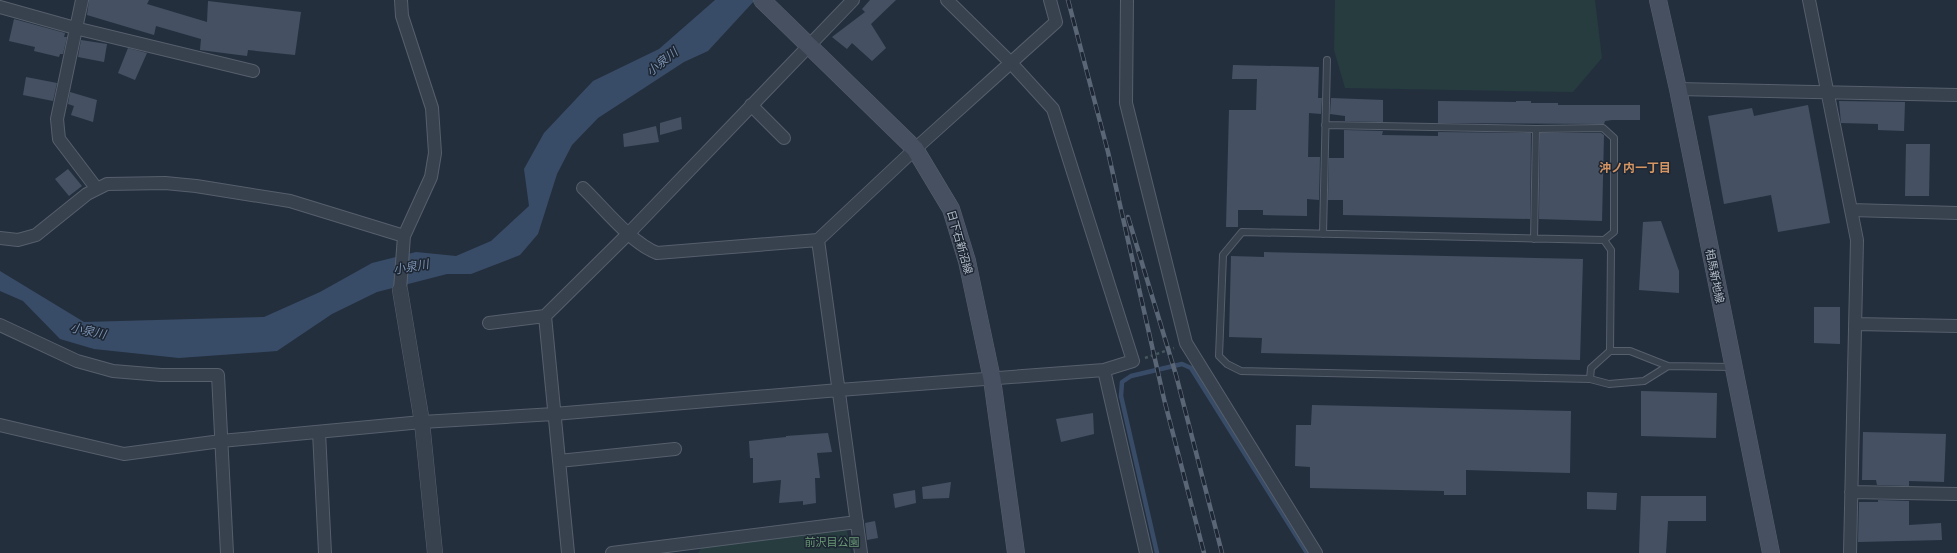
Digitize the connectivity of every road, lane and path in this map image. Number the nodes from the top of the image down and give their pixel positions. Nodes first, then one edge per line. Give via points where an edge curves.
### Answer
1 (82, 0) edge
2 (401, 0) edge
3 (852, 0) edge
4 (947, 0) edge
5 (1050, 0) edge
6 (1127, 0) edge
7 (1658, 0) edge
8 (1809, 0) edge
9 (766, 3) edge
10 (0, 7) edge
11 (75, 28) junction
12 (809, 44) junction
13 (1327, 60) dead end
14 (1011, 63) junction
15 (253, 72) dead end
16 (1678, 89) junction
17 (1827, 92) junction
18 (1957, 95) edge
19 (751, 105) junction
20 (1325, 125) junction
21 (1536, 129) junction
22 (784, 138) dead end
23 (915, 149) junction
24 (583, 188) dead end
25 (97, 189) junction
26 (1851, 210) junction
27 (1957, 213) edge
28 (629, 233) junction
29 (1323, 234) junction
30 (0, 238) edge
31 (1534, 238) junction
32 (404, 239) junction
33 (818, 240) junction
34 (1604, 240) junction
35 (400, 290) joint
36 (544, 316) junction
37 (489, 323) dead end
38 (1855, 324) junction
39 (0, 325) edge
40 (1957, 326) edge
41 (1186, 343) junction
42 (1610, 351) junction
43 (1132, 361) junction
44 (1668, 366) junction
45 (1733, 367) junction
46 (1104, 370) junction
47 (992, 379) junction
48 (1590, 379) junction
49 (839, 390) junction
50 (554, 414) junction
51 (422, 422) junction
52 (0, 425) edge
53 (319, 432) junction
54 (221, 441) junction
55 (675, 449) dead end
56 (559, 461) junction
57 (1851, 492) junction
58 (1957, 494) edge
59 (857, 522) junction
60 (691, 548) edge
61 (227, 553) edge
62 (325, 553) edge
63 (435, 553) edge
64 (568, 553) edge
65 (612, 553) edge
66 (861, 553) edge
67 (1016, 553) edge
68 (1146, 553) edge
69 (1316, 553) edge
70 (1771, 553) edge
71 (1850, 553) edge

1 - 11 street
2 - 32 street via 402,16 432,108 435,153 431,177
3 - 12 street
4 - 14 street
5 - 14 street via 1056,22
6 - 41 street via 1126,103
7 - 16 main road, 相馬新地線
8 - 17 street
9 - 12 main road, 日下石新沼線
10 - 11 street
11 - 15 street
11 - 25 street via 57,118 59,139
12 - 19 street
12 - 23 main road, 日下石新沼線
13 - 20 lane
14 - 23 street
14 - 43 street via 1053,109
16 - 17 street
16 - 45 main road, 相馬新地線
17 - 18 street
17 - 26 street
19 - 22 street
19 - 28 street
20 - 21 lane
20 - 29 lane
21 - 31 lane
21 - 34 lane via 1603,128 1614,138 1614,232
23 - 33 street
23 - 47 main road, 日下石新沼線 via 951,209 967,261
24 - 28 street
25 - 30 street via 36,235 18,240
25 - 32 street via 107,184 165,183 196,186 290,202
26 - 27 street
26 - 38 street via 1857,240
28 - 33 street via 646,248 657,253
28 - 36 street
29 - 31 lane
29 - 48 lane via 1242,232 1222,255 1219,356 1227,364 1241,371
31 - 34 lane
32 - 35 street
33 - 49 street
34 - 42 lane via 1611,250
35 - 51 street
36 - 37 street
36 - 50 street
38 - 40 street
38 - 57 street
39 - 54 street via 77,361 113,371 161,375 218,375
41 - 43 path via 1169,351
41 - 69 street
42 - 44 lane via 1630,351
42 - 48 lane via 1591,368
43 - 46 street
44 - 45 lane
44 - 48 lane via 1644,381 1609,384
45 - 70 main road, 相馬新地線
46 - 47 street
46 - 68 street
47 - 49 street
47 - 67 main road, 日下石新沼線
49 - 50 street
49 - 59 street
50 - 51 street
50 - 56 street
51 - 53 street
51 - 63 street
52 - 54 street via 124,454
53 - 54 street
53 - 62 street
54 - 61 street
55 - 56 street
56 - 64 street
57 - 58 street
57 - 71 street
59 - 60 street
59 - 66 street
60 - 65 street

